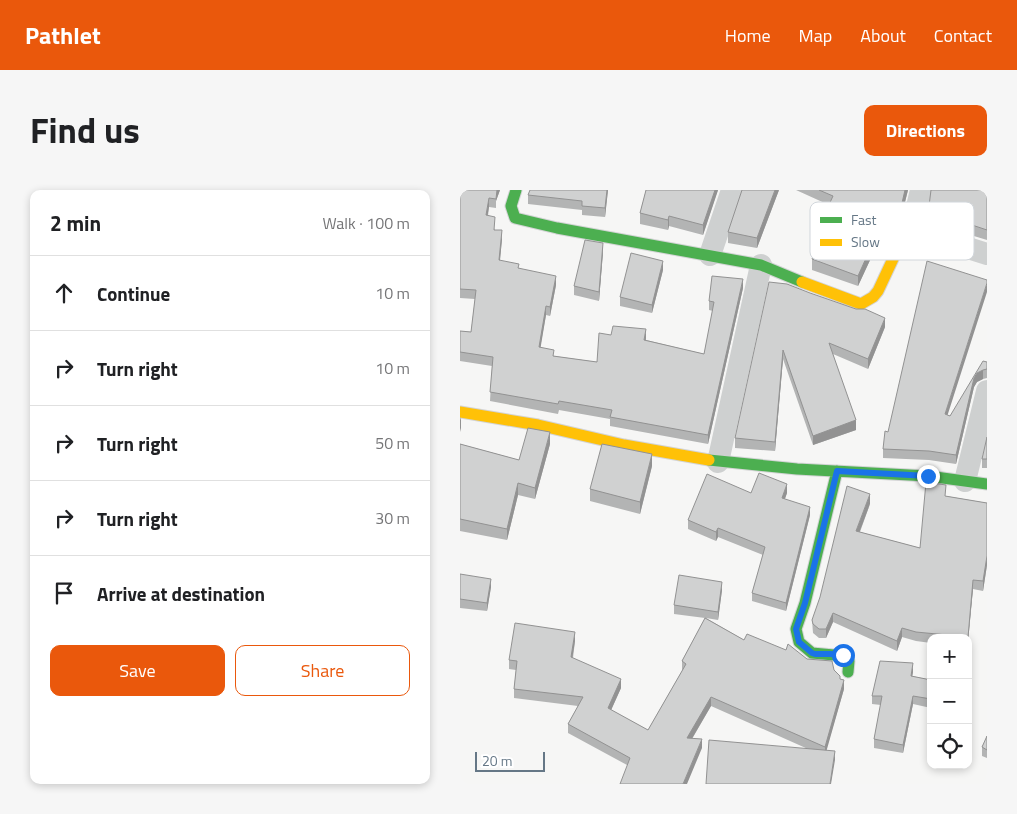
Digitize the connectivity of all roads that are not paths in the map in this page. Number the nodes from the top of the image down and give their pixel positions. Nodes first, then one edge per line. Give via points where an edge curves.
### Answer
1 (516, 190) edge
2 (732, 190) edge
3 (974, 250) edge
4 (987, 254) edge
5 (710, 255) junction
6 (892, 260) edge
7 (762, 265) junction
8 (987, 391) edge
9 (460, 412) edge
10 (718, 462) junction
11 (837, 471) junction
12 (965, 481) junction
13 (987, 484) edge
14 (848, 672) dead end

1 - 5 street via 511,206 514,218
2 - 5 street
3 - 4 street
5 - 7 street
6 - 7 street via 878,291 861,304
7 - 10 street
8 - 12 street
9 - 10 street
10 - 11 street
11 - 12 street
11 - 14 street via 796,629 799,642 812,653 845,656
12 - 13 street

